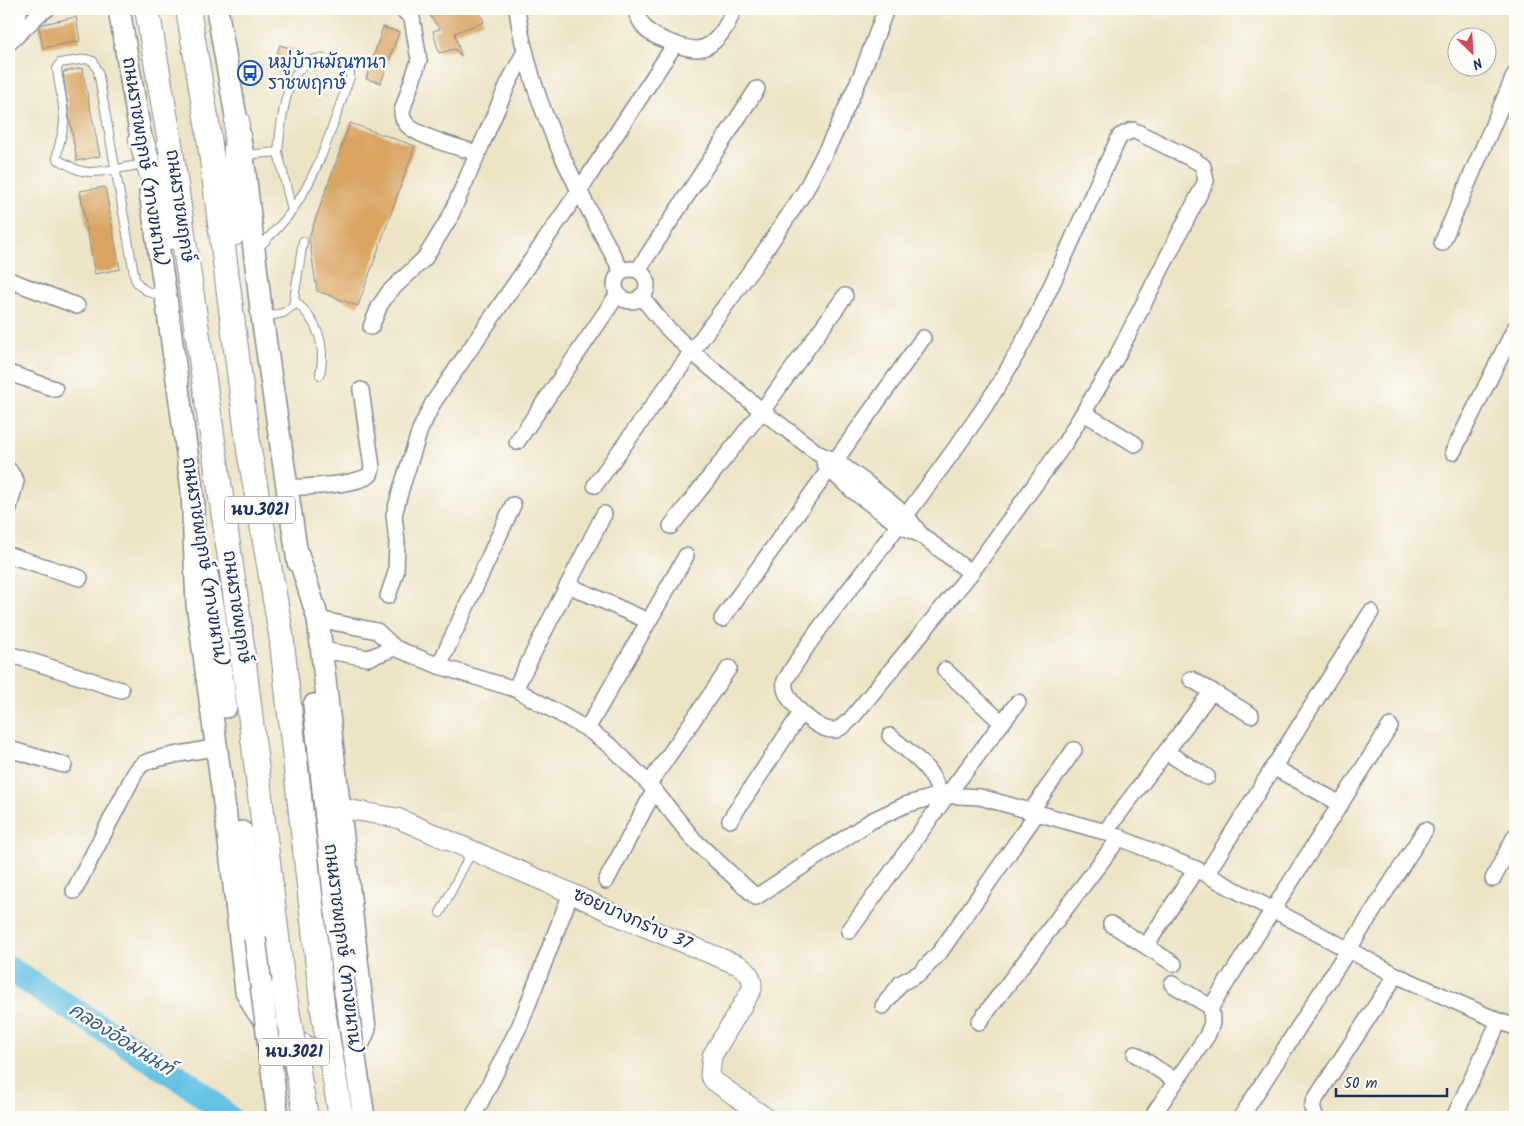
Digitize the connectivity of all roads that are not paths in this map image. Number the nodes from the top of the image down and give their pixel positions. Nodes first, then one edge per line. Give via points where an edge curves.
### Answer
1 (20, 9) edge
2 (47, 9) edge
3 (119, 9) edge
4 (147, 9) edge
5 (188, 9) edge
6 (217, 9) edge
7 (402, 9) edge
8 (517, 9) edge
9 (635, 9) edge
10 (733, 9) edge
11 (886, 9) edge
12 (9, 42) edge
13 (675, 44) junction
14 (524, 51) junction
15 (1515, 74) edge
16 (757, 89) dead end
17 (237, 121) junction
18 (141, 140) junction
19 (278, 152) junction
20 (477, 153) junction
21 (244, 156) junction
22 (145, 164) junction
23 (116, 169) junction
24 (579, 191) junction
25 (292, 211) junction
26 (303, 241) dead end
27 (1442, 243) dead end
28 (255, 251) junction
29 (638, 270) junction
30 (622, 272) junction
31 (9, 280) edge
32 (618, 294) junction
33 (641, 296) junction
34 (845, 296) dead end
35 (166, 298) junction
36 (295, 301) junction
37 (230, 302) junction
38 (77, 306) dead end
39 (193, 308) junction
40 (262, 317) junction
41 (370, 327) dead end
42 (1515, 328) edge
43 (923, 338) dead end
44 (692, 352) junction
45 (9, 373) edge
46 (320, 375) dead end
47 (55, 389) dead end
48 (361, 390) dead end
49 (762, 411) junction
50 (1084, 413) junction
51 (517, 442) dead end
52 (1135, 444) dead end
53 (1454, 452) dead end
54 (833, 466) junction
55 (9, 470) edge
56 (595, 485) dead end
57 (288, 488) junction
58 (192, 491) junction
59 (513, 505) dead end
60 (9, 508) edge
61 (604, 514) dead end
62 (902, 520) junction
63 (671, 526) dead end
64 (296, 548) junction
65 (9, 555) edge
66 (686, 556) dead end
67 (971, 573) junction
68 (80, 578) dead end
69 (568, 585) junction
70 (388, 596) dead end
71 (1371, 612) dead end
72 (318, 619) junction
73 (722, 620) dead end
74 (648, 621) junction
75 (395, 648) junction
76 (322, 650) junction
77 (9, 654) edge
78 (439, 666) junction
79 (728, 668) dead end
80 (945, 670) dead end
81 (1191, 679) dead end
82 (515, 689) junction
83 (121, 690) dead end
84 (1212, 691) junction
85 (1018, 702) dead end
86 (801, 713) junction
87 (1251, 715) dead end
88 (1002, 723) junction
89 (1390, 726) dead end
90 (587, 729) junction
91 (890, 736) dead end
92 (216, 748) junction
93 (9, 749) edge
94 (1074, 750) dead end
95 (1166, 752) junction
96 (64, 766) dead end
97 (1273, 767) junction
98 (1207, 777) dead end
99 (651, 788) junction
100 (944, 794) junction
101 (1341, 804) junction
102 (341, 808) junction
103 (1034, 812) junction
104 (730, 820) dead end
105 (1425, 830) dead end
106 (1105, 832) junction
107 (1515, 836) edge
108 (1120, 838) junction
109 (473, 850) junction
110 (1202, 871) junction
111 (1493, 879) dead end
112 (606, 881) dead end
113 (74, 891) dead end
114 (571, 893) junction
115 (1275, 909) junction
116 (440, 913) dead end
117 (1110, 924) dead end
118 (850, 931) dead end
119 (1146, 946) junction
120 (1349, 951) junction
121 (1174, 964) dead end
122 (1396, 975) junction
123 (1172, 984) dead end
124 (883, 1006) dead end
125 (1211, 1007) junction
126 (979, 1022) dead end
127 (1511, 1024) edge
128 (1135, 1054) dead end
129 (1176, 1081) junction
130 (1154, 1112) dead end
131 (278, 1117) edge
132 (306, 1117) edge
133 (341, 1117) edge
134 (364, 1117) edge
135 (473, 1117) edge
136 (765, 1117) edge
137 (1241, 1117) edge
138 (1316, 1117) edge
139 (1454, 1117) edge

1 - 12 street
2 - 12 street
3 - 18 main road, ถนนราชพฤกษ์ (ทางขนาน) / นบ.3021
4 - 39 main road, ถนนราชพฤกษ์ / นบ.3021
5 - 37 main road, นบ.3021 via 208,129
6 - 17 main road, ถนนราชพฤกษ์ (ทางขนาน) / นบ.3021
7 - 20 street via 412,18 418,60 402,111 405,124 418,133
8 - 14 street
9 - 13 street via 651,35
10 - 13 street via 721,33 708,45 696,49
11 - 44 street via 855,90 805,191
13 - 24 street
14 - 20 street
14 - 24 street via 538,95
15 - 27 street
16 - 29 street
17 - 21 main road, ถนนราชพฤกษ์ (ทางขนาน) / นบ.3021
17 - 37 main road
18 - 22 main road, ถนนราชพฤกษ์ (ทางขนาน) / นบ.3021
18 - 39 main road
19 - 21 lane
19 - 25 lane
19 - 25 lane via 287,95 300,69 308,62 322,59 346,66 350,77 316,170
20 - 41 street via 445,226 425,258 389,292
21 - 28 main road, ถนนราชพฤกษ์ (ทางขนาน) / นบ.3021
22 - 23 lane
22 - 35 main road, ถนนราชพฤกษ์ (ทางขนาน) / นบ.3021
23 - 23 lane via 82,171 58,159 64,133 57,69 60,63 93,60
23 - 35 lane via 135,279 143,290
24 - 30 street
24 - 70 street via 433,403 424,421 394,515 396,572
25 - 28 lane
26 - 36 lane
28 - 40 main road, ถนนราชพฤกษ์ (ทางขนาน) / นบ.3021
29 - 30 street
29 - 33 street via 646,281 646,290
30 - 32 street via 615,283
31 - 38 street
32 - 33 street via 629,300
32 - 51 street
33 - 44 street
34 - 49 street
35 - 58 main road, ถนนราชพฤกษ์ (ทางขนาน) / นบ.3021
36 - 40 lane via 283,313
36 - 46 lane via 306,311 321,340 323,358
37 - 133 main road, นบ.3021, bridge via 249,450 281,634 322,1011
39 - 132 main road, ถนนราชพฤกษ์ / นบ.3021, bridge via 238,614 283,986
40 - 57 main road, ถนนราชพฤกษ์ (ทางขนาน) / นบ.3021
42 - 53 street
43 - 54 street
44 - 49 street
44 - 56 street
45 - 47 street
48 - 57 street via 372,467 370,475 351,482
49 - 54 street
49 - 63 street
50 - 52 street
50 - 62 street via 1115,360 1206,181 1203,166 1196,161 1133,130 1120,136 1021,346 984,408
50 - 67 street
54 - 62 street via 854,491
54 - 73 street
55 - 60 street via 16,482
57 - 64 main road, ถนนราชพฤกษ์ (ทางขนาน) / นบ.3021
58 - 92 main road via 197,604
58 - 131 main road, ถนนราชพฤกษ์ (ทางขนาน) / นบ.3021, bridge via 214,610
59 - 78 street
61 - 69 street
62 - 67 street
62 - 86 street via 812,638 785,681 787,695
64 - 72 main road
64 - 134 main road, ถนนราชพฤกษ์ (ทางขนาน) / นบ.3021, bridge via 343,979
65 - 68 street
66 - 74 street
67 - 86 street via 844,726 825,729
69 - 74 street
69 - 82 street
71 - 97 street
72 - 75 street via 378,631
72 - 76 main road
74 - 90 street
75 - 76 street via 368,658
75 - 78 street
76 - 102 main road
77 - 83 street
78 - 82 street
79 - 99 street
80 - 88 street
81 - 84 street
82 - 90 street
84 - 87 street
84 - 95 street
85 - 88 street
86 - 104 street
88 - 100 street
89 - 101 street
90 - 99 street via 612,747
91 - 100 street via 931,772
92 - 102 main road via 246,990 262,1018 292,1039 324,1054 339,1056 350,1053 360,1043 364,1029
92 - 113 street via 142,764
93 - 96 street
94 - 103 street
95 - 98 street
95 - 106 street
97 - 101 street
97 - 110 street
99 - 100 street via 694,840 756,897 872,822 905,805
99 - 112 street
100 - 103 street via 980,797
100 - 118 street
101 - 115 street
102 - 109 street, ซอยบางกร่าง 37 via 397,818
103 - 106 street
103 - 124 street via 940,952 920,973 901,982
105 - 120 street
106 - 108 street
107 - 111 street
108 - 110 street
108 - 126 street
109 - 114 street, ซอยบางกร่าง 37
109 - 116 lane
110 - 115 street
110 - 119 street
114 - 135 street via 520,1025
114 - 136 street, ซอยบางกร่าง 37 via 746,970 752,989 712,1056 710,1075
115 - 120 street
115 - 125 street
117 - 119 street
119 - 121 street
120 - 122 street
120 - 137 street
122 - 127 street
122 - 138 street via 1314,1101 1312,1108
123 - 125 street
125 - 129 street via 1212,1022 1207,1036
127 - 139 street
128 - 129 street
129 - 130 street

